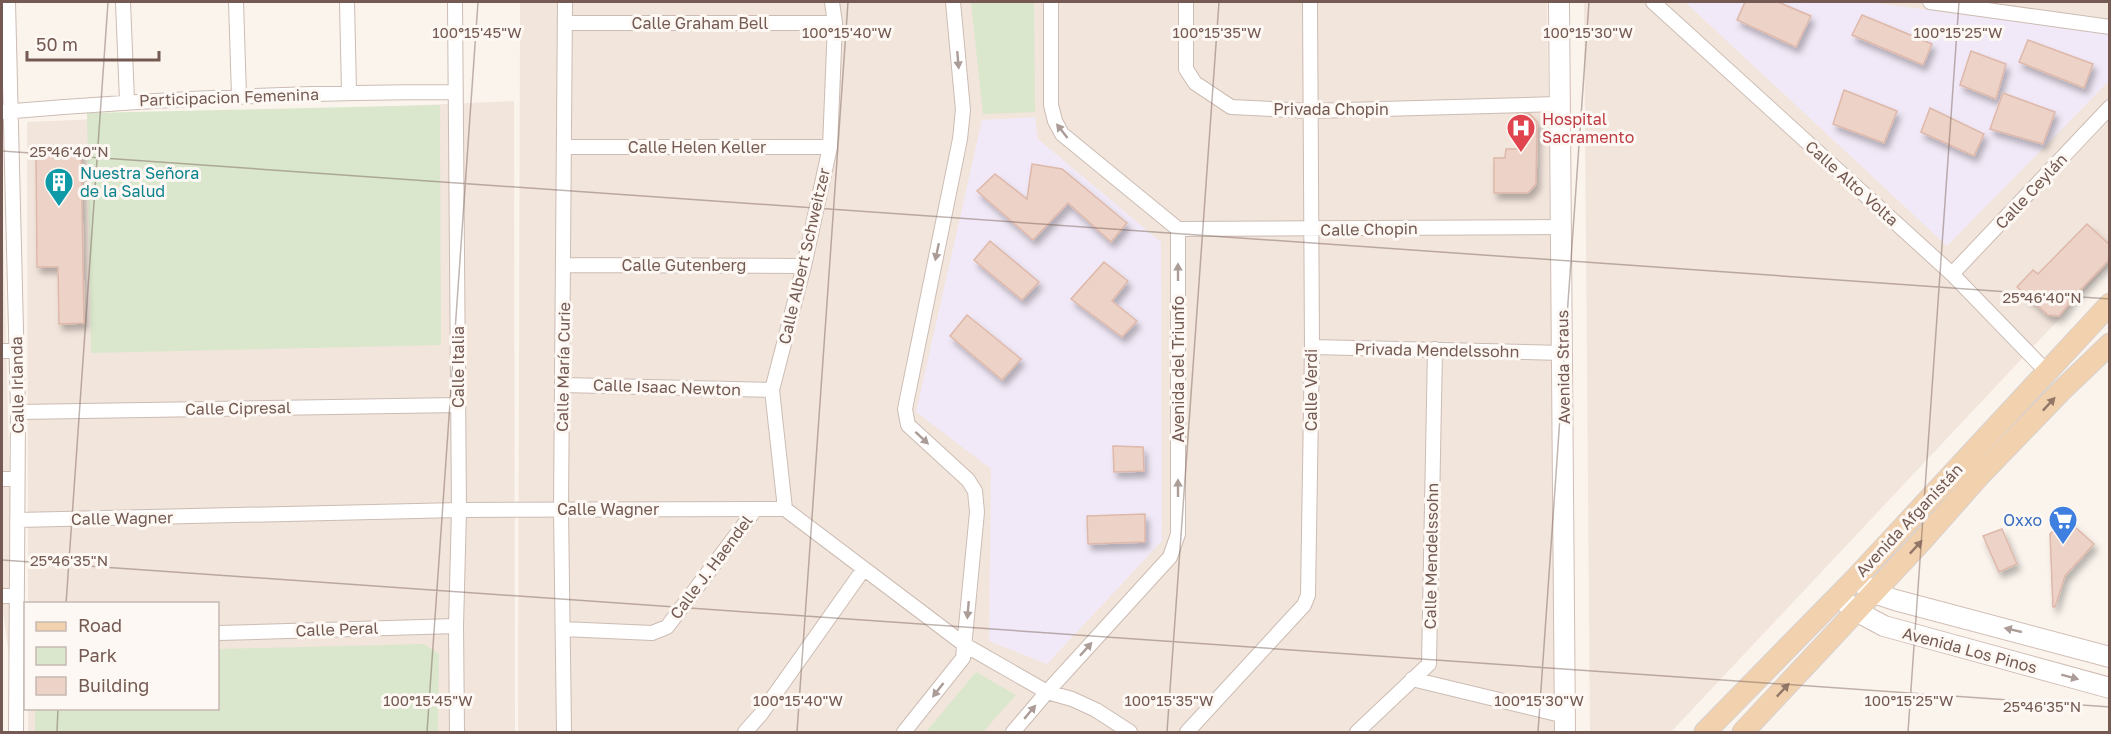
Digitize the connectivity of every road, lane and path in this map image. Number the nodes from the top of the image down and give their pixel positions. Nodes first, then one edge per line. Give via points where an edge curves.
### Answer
1 (9, 2) edge
2 (123, 2) edge
3 (236, 2) edge
4 (347, 2) edge
5 (455, 2) edge
6 (565, 2) edge
7 (832, 2) edge
8 (953, 2) edge
9 (1051, 2) edge
10 (1186, 2) edge
11 (1310, 2) edge
12 (1558, 2) edge
13 (1653, 2) edge
14 (1930, 2) edge
15 (565, 23) junction
16 (835, 23) junction
17 (2109, 27) edge
18 (349, 92) junction
19 (456, 92) junction
20 (239, 96) junction
21 (127, 101) junction
22 (1558, 104) junction
23 (2109, 107) edge
24 (6, 111) edge
25 (1310, 111) junction
26 (564, 147) junction
27 (830, 147) junction
28 (1560, 227) junction
29 (7, 230) edge
30 (1178, 230) junction
31 (1310, 230) junction
32 (564, 265) junction
33 (804, 266) junction
34 (1952, 274) junction
35 (2109, 304) edge
36 (2109, 345) edge
37 (1312, 347) junction
38 (1435, 349) junction
39 (2, 351) edge
40 (17, 351) junction
41 (1563, 353) junction
42 (2046, 370) junction
43 (562, 385) junction
44 (772, 390) junction
45 (458, 405) junction
46 (18, 412) junction
47 (17, 479) junction
48 (2, 480) edge
49 (561, 509) junction
50 (785, 509) junction
51 (459, 510) junction
52 (755, 510) junction
53 (17, 520) junction
54 (863, 570) junction
55 (1856, 578) junction
56 (1874, 592) junction
57 (2, 596) edge
58 (17, 596) junction
59 (1838, 596) junction
60 (1856, 611) junction
61 (456, 626) junction
62 (563, 629) junction
63 (219, 633) edge
64 (21, 639) edge
65 (965, 645) junction
66 (2109, 657) edge
67 (1412, 679) junction
68 (2109, 688) edge
69 (1047, 692) junction
70 (8, 707) edge
71 (1565, 724) edge
72 (16, 732) edge
73 (457, 732) edge
74 (564, 732) edge
75 (745, 732) edge
76 (904, 732) edge
77 (1013, 732) edge
78 (1130, 732) edge
79 (1187, 732) edge
80 (1357, 732) edge
81 (1706, 732) edge
82 (1743, 732) edge

1 - 24 street, Calle Irlanda
2 - 21 street
3 - 20 street
4 - 18 street
5 - 19 street, Calle Italia
6 - 15 street, Calle María Curie
7 - 16 street, Calle Albert Schweitzer
8 -> 65 street via 963,110 960,139 905,409 908,425 975,491 977,512
30 -> 9 street via 1062,134 1051,105
10 - 25 street, Privada Chopin via 1186,69 1195,82 1231,107
11 - 25 street, Calle Verdi
12 - 22 street, Avenida Straus
13 - 34 street, Calle Alto Volta
14 - 17 street
15 - 16 street, Calle Graham Bell
15 - 26 street, Calle María Curie
16 - 27 street, Calle Albert Schweitzer
18 - 19 street, Participacion Femenina
18 - 20 street, Participacion Femenina
19 - 45 street, Calle Italia
20 - 21 street, Participacion Femenina
21 - 24 street, Participacion Femenina
22 - 25 street, Privada Chopin
22 - 28 street, Avenida Straus
23 - 34 street, Calle Ceylán
24 - 29 street, Calle Irlanda
25 - 31 street, Calle Verdi
26 - 27 street, Calle Helen Keller
26 - 32 street, Calle María Curie
27 - 33 street, Calle Albert Schweitzer
28 - 31 street, Calle Chopin
28 - 41 street, Avenida Straus
29 - 40 street, Calle Irlanda
30 - 31 street, Calle Chopin
69 -> 30 street, Avenida del Triunfo via 1175,547
31 - 37 street, Calle Verdi
32 - 33 street, Calle Gutenberg
32 - 43 street, Calle María Curie
33 - 44 street, Calle Albert Schweitzer
34 - 42 street, Calle Alto Volta
35 - 42 main road, Avenida Afganistán
56 -> 36 main road, Avenida Afganistán via 1980,475
37 - 38 street, Privada Mendelssohn
37 - 79 street, Calle Verdi via 1308,595 1304,605
38 - 41 street, Privada Mendelssohn
38 - 67 street, Calle Mendelssohn via 1429,664
39 - 40 street
40 - 46 street, Calle Irlanda
41 - 71 street, Avenida Straus
42 - 55 main road, Avenida Afganistán
43 - 44 street, Calle Isaac Newton
43 - 49 street, Calle María Curie
44 - 50 street, Calle Albert Schweitzer
45 - 46 street, Calle Cipresal
45 - 51 street, Calle Italia
46 - 47 street, Calle Irlanda
47 - 48 street
47 - 53 street, Calle Irlanda
49 - 51 street, Calle Wagner
49 - 52 street, Calle Wagner
49 - 62 street, Calle María Curie
50 - 52 street, Calle Wagner
50 - 54 street
51 - 53 street, Calle Wagner
51 - 61 street, Calle Italia
52 - 62 street, Calle J. Haendel via 667,627 652,633
53 - 58 street, Calle Irlanda
54 - 65 street
54 - 75 street
55 - 56 street, Avenida Los Pinos
55 - 59 main road, Avenida Afganistán
56 - 60 main road, Avenida Afganistán
66 -> 56 street, Avenida Los Pinos via 1938,613
57 - 58 street
58 - 64 street, Calle Irlanda
59 - 60 street, Avenida Los Pinos
59 - 81 main road, Avenida Afganistán
60 -> 68 street, Avenida Los Pinos via 1884,626
82 -> 60 main road, Avenida Afganistán
61 - 63 street, Calle Peral
61 - 73 street, Calle Italia
62 - 74 street, Calle María Curie
64 - 70 street, Calle Irlanda
65 - 69 street
65 -> 76 street via 963,658
67 - 71 street
67 - 80 street, Calle Mendelssohn
77 -> 69 street, Avenida del Triunfo
69 - 78 street via 1096,710
70 - 72 street, Calle Irlanda

